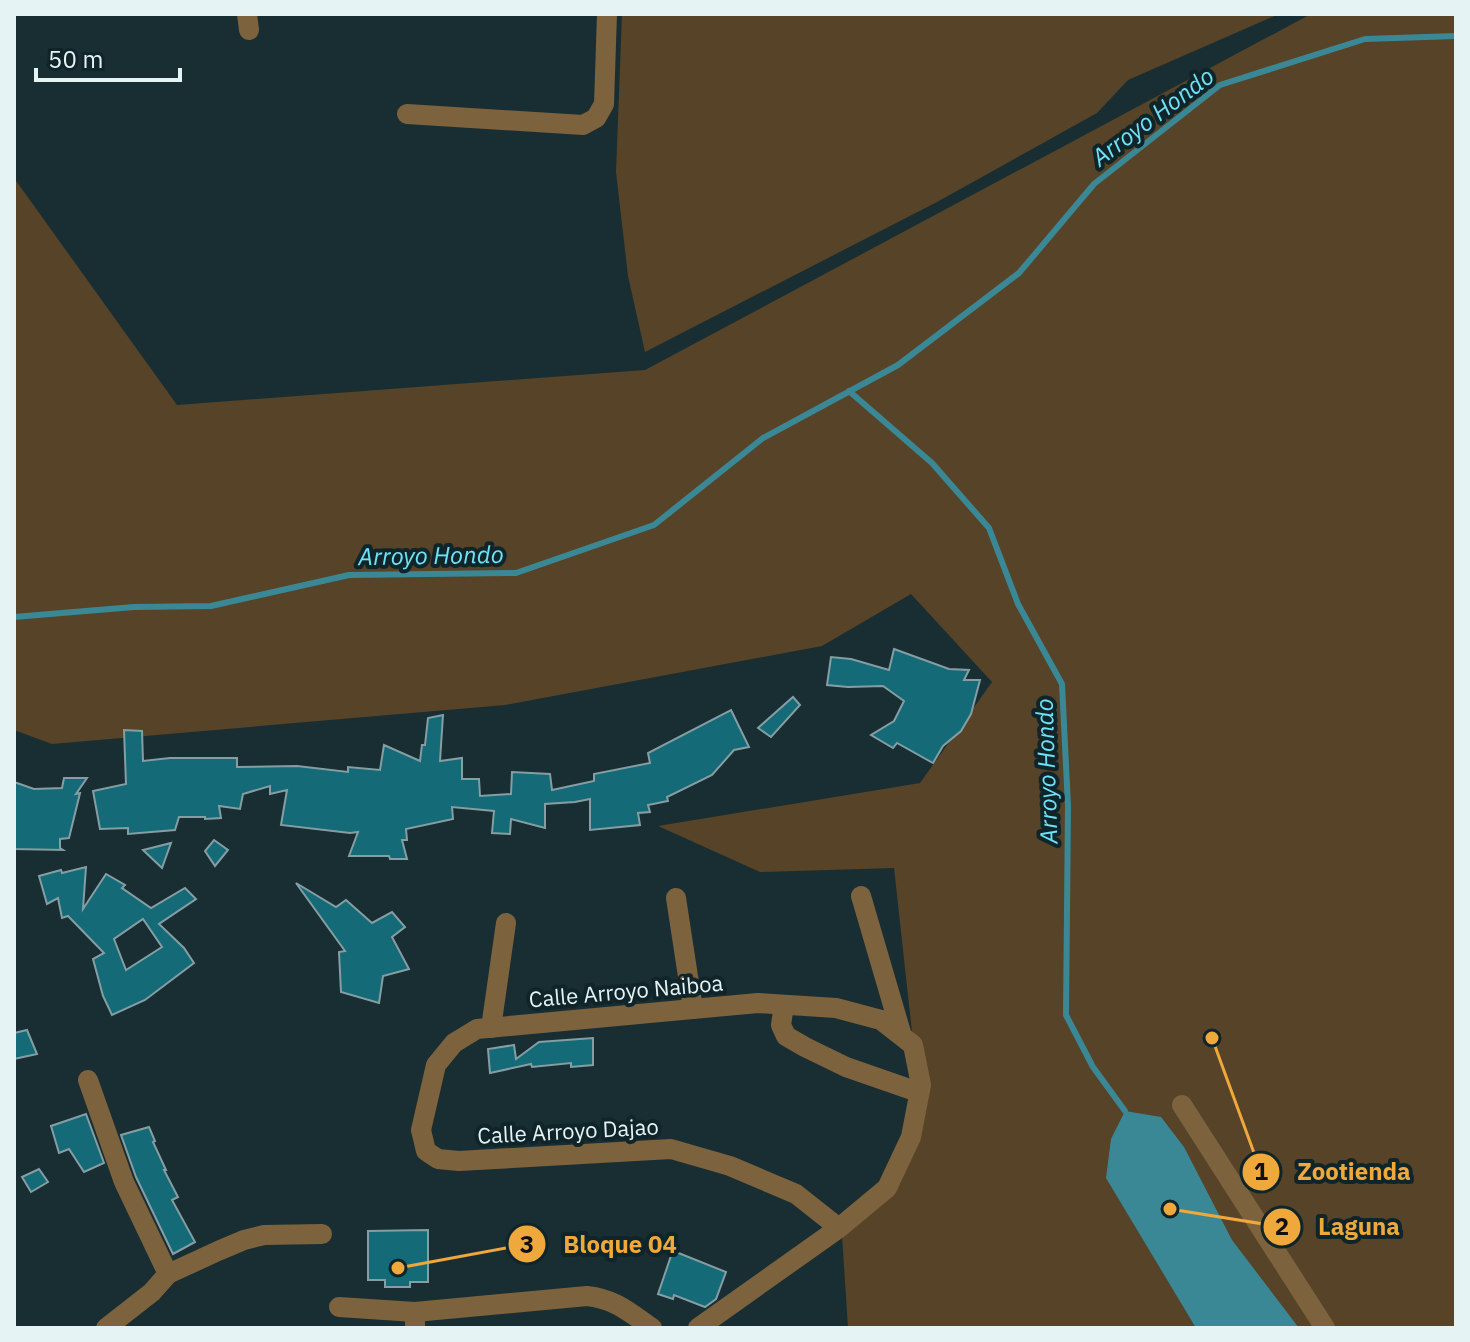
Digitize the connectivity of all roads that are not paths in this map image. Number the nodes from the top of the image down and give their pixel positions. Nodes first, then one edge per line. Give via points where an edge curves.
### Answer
1 (607, 14) edge
2 (407, 114) dead end
3 (861, 896) dead end
4 (676, 898) dead end
5 (506, 923) dead end
6 (784, 1005) junction
7 (693, 1009) junction
8 (491, 1028) junction
9 (907, 1040) junction
10 (88, 1080) dead end
11 (918, 1092) junction
12 (1182, 1105) dead end
13 (426, 1151) joint
14 (839, 1228) junction
15 (322, 1234) dead end
16 (168, 1274) junction
17 (339, 1307) dead end
18 (415, 1320) edge
19 (106, 1328) edge
20 (652, 1328) edge
21 (698, 1328) edge
22 (1325, 1328) edge

1 - 2 street via 604,104 596,118 583,125
3 - 9 street
4 - 7 street
5 - 8 street
6 - 7 street, Calle Arroyo Naiboa
6 - 9 street, Calle Arroyo Naiboa via 836,1008 881,1020
6 - 11 street via 781,1025 786,1036 846,1067
7 - 8 street, Calle Arroyo Naiboa
8 - 13 street, Calle Arroyo Naiboa via 477,1029 454,1043 436,1065 421,1130
9 - 11 street via 921,1085
10 - 16 street via 124,1182
11 - 14 street via 911,1137 887,1188
12 - 22 street
13 - 14 street, Calle Arroyo Dajao via 438,1159 459,1161 671,1149 796,1194
14 - 21 street
15 - 16 street via 244,1240
16 - 19 street
17 - 18 street
18 - 20 street via 587,1296 615,1302

